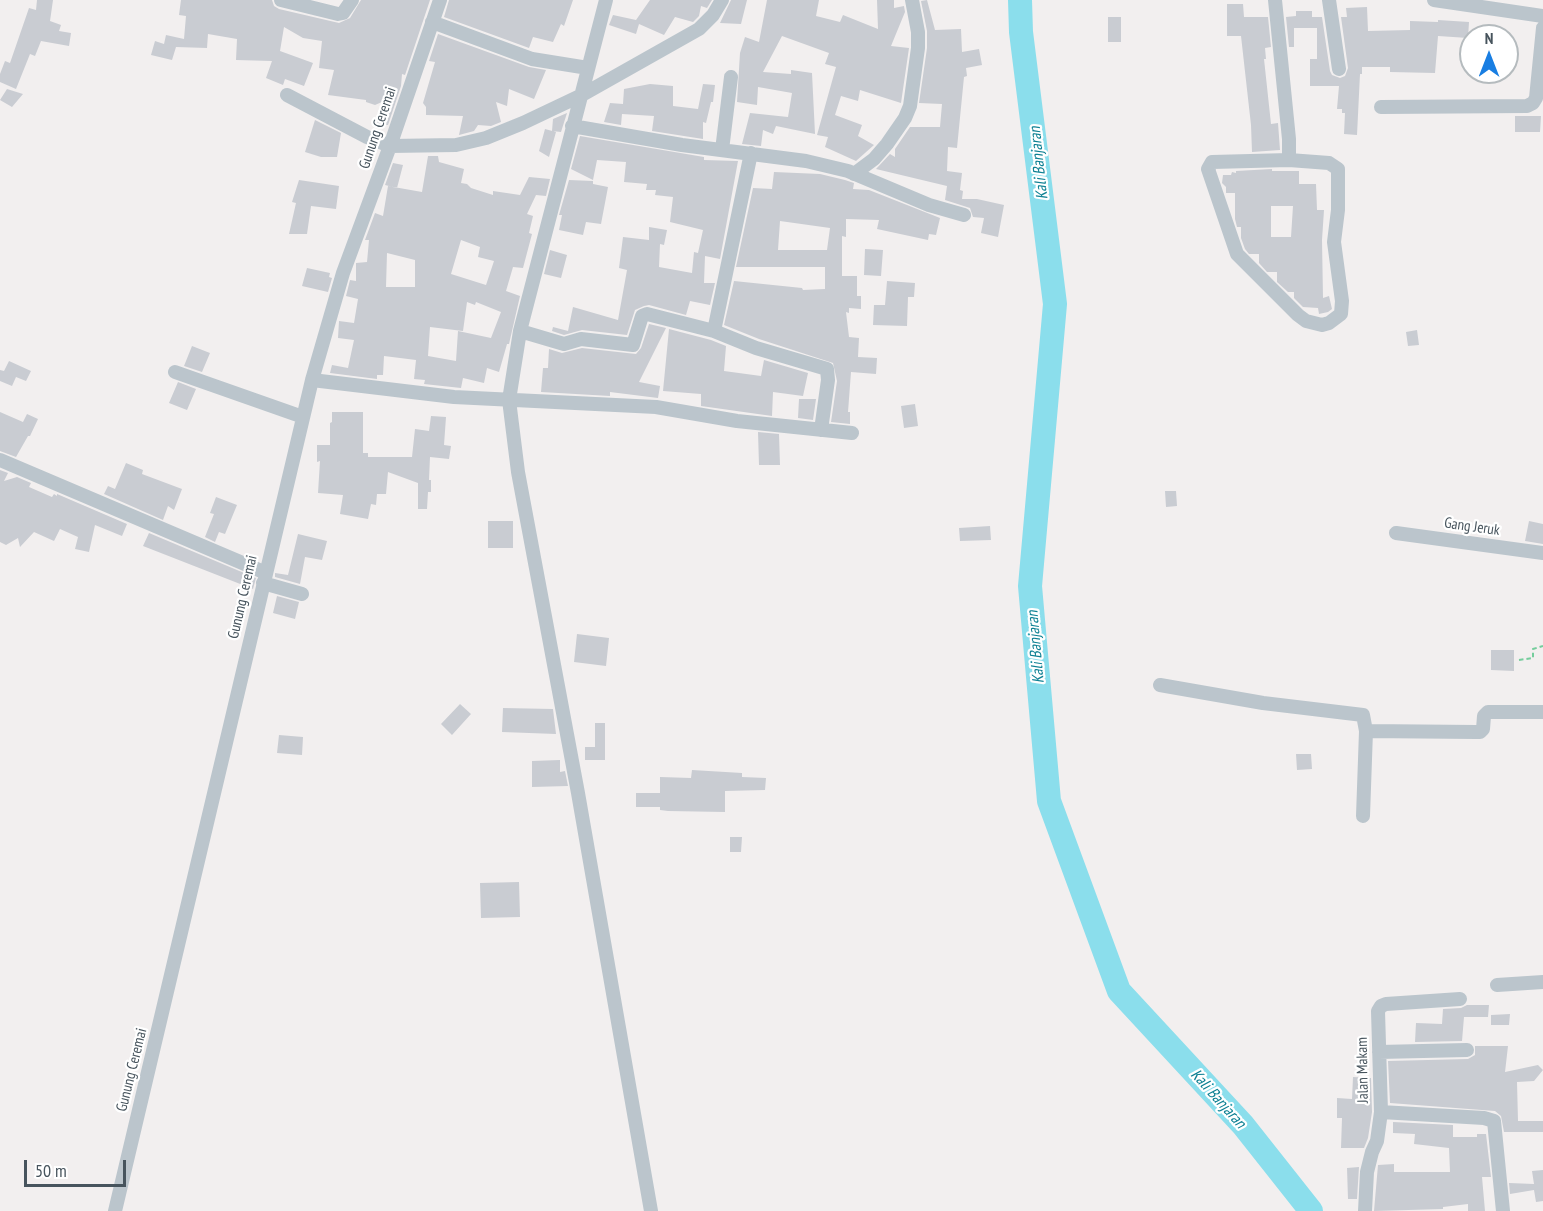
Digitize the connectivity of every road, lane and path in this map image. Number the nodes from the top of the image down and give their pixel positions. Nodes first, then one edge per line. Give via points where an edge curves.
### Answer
1 (281, 0) edge
2 (352, 0) edge
3 (437, 0) edge
4 (606, 0) edge
5 (722, 0) edge
6 (912, 0) edge
7 (1275, 0) edge
8 (1329, 0) edge
9 (1434, 0) edge
10 (1543, 16) edge
11 (432, 22) junction
12 (1543, 28) edge
13 (588, 68) junction
14 (1339, 69) dead end
15 (732, 77) dead end
16 (583, 90) junction
17 (287, 95) dead end
18 (1381, 106) dead end
19 (572, 126) junction
20 (390, 146) junction
21 (722, 150) junction
22 (751, 153) junction
23 (1289, 160) junction
24 (854, 174) junction
25 (964, 215) dead end
26 (520, 331) junction
27 (714, 331) junction
28 (175, 372) dead end
29 (312, 380) junction
30 (509, 400) junction
31 (303, 417) junction
32 (821, 430) junction
33 (852, 433) dead end
34 (0, 460) edge
35 (1396, 533) dead end
36 (1543, 553) edge
37 (264, 578) junction
38 (302, 594) dead end
39 (1543, 646) edge
40 (1519, 660) dead end
41 (1160, 685) dead end
42 (1543, 712) edge
43 (1366, 731) junction
44 (1363, 816) dead end
45 (1543, 982) edge
46 (1497, 985) dead end
47 (1460, 999) dead end
48 (1467, 1050) dead end
49 (1379, 1052) junction
50 (1380, 1112) junction
51 (114, 1211) edge
52 (651, 1211) edge
53 (1365, 1211) edge
54 (1503, 1211) edge

1 - 2 street via 338,14 343,14
3 - 11 street, Gunung Ceremai
4 - 13 street
5 - 16 street via 699,29
6 - 24 street via 918,48 910,106 888,144
7 - 23 street
8 - 14 street
9 - 10 street
11 - 13 street via 532,59
11 - 20 street, Gunung Ceremai
12 - 18 street via 1536,98 1527,106
13 - 16 street
15 - 21 street
16 - 19 street
16 - 20 street via 486,138 456,145
17 - 20 street
19 - 21 street
19 - 26 street
20 - 29 street, Gunung Ceremai via 343,273
21 - 22 street
22 - 24 street via 806,161
22 - 27 street
23 - 23 street via 1212,162 1208,169 1237,254 1306,321 1322,325 1341,314 1334,242 1338,169 1325,162
24 - 25 street
26 - 27 street via 564,344 581,339 633,345 646,314
26 - 30 street
27 - 32 street via 827,369
28 - 31 street
29 - 30 street
29 - 31 street, Gunung Ceremai
30 - 32 street via 656,407
30 - 52 street via 518,472
31 - 37 street, Gunung Ceremai
32 - 33 street
34 - 37 street
35 - 36 street, Gang Jeruk
37 - 38 street
37 - 51 street, Gunung Ceremai
39 - 40 path via 1533,649 1533,658
41 - 43 street via 1263,703 1360,714 1365,717
42 - 43 street via 1488,712 1480,732
43 - 44 street
45 - 46 street
47 - 49 street, Jalan Makam via 1381,1006
48 - 49 street
49 - 50 street, Jalan Makam
50 - 53 street, Jalan Makam via 1377,1142 1367,1172
50 - 54 street via 1494,1121

